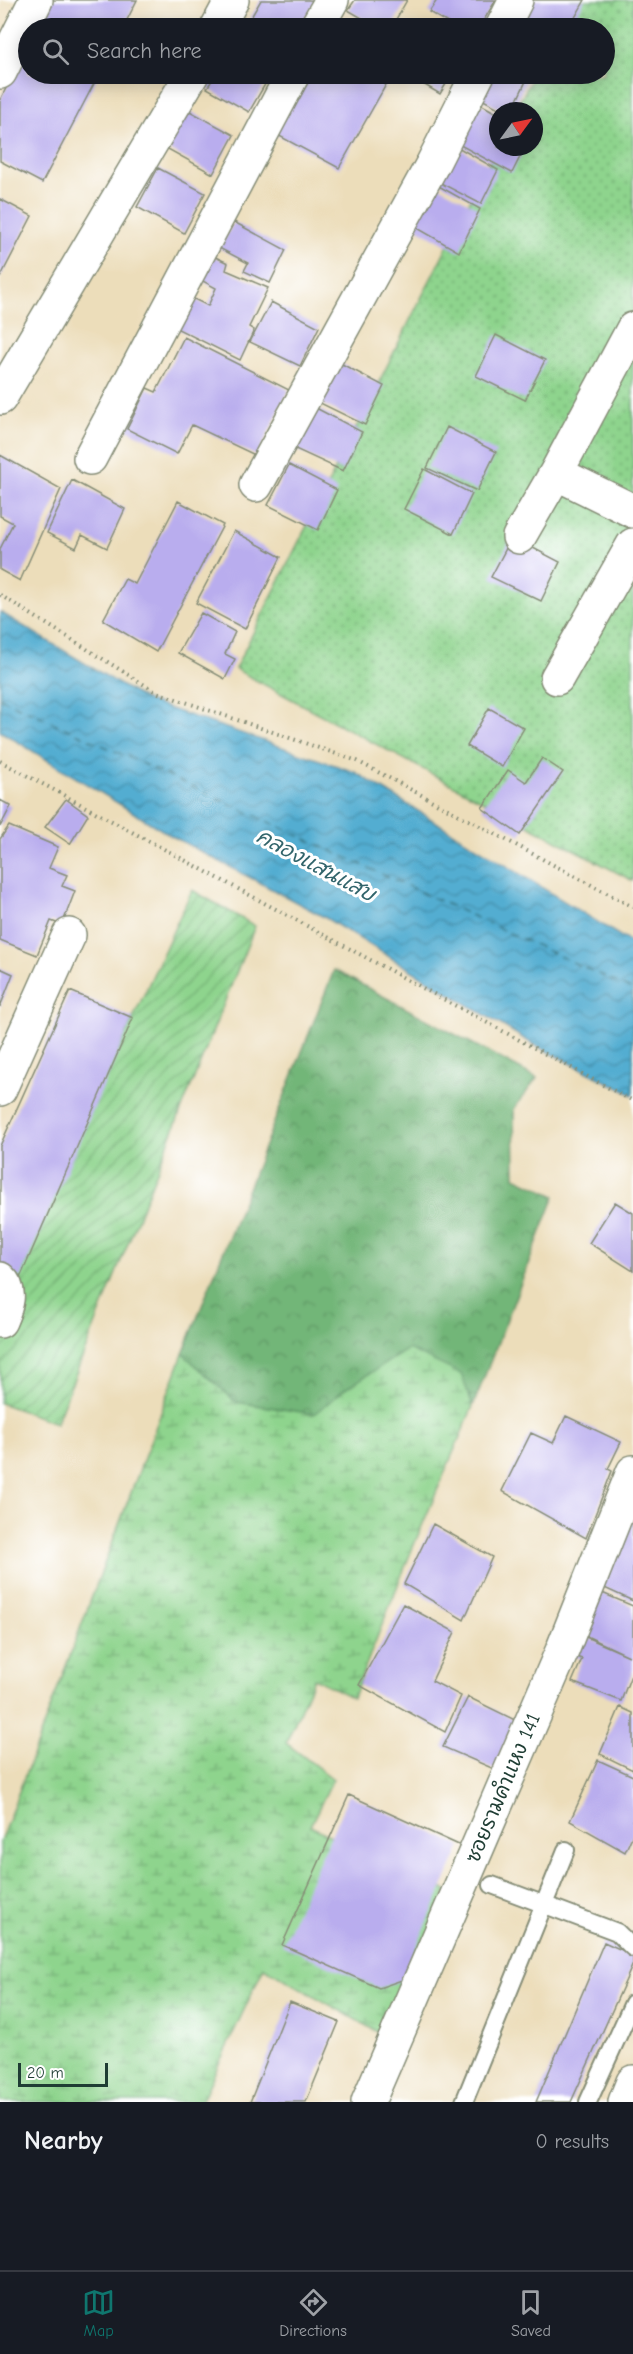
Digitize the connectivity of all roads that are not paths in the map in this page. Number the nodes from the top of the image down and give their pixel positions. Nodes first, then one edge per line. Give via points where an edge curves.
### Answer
1 (36, 0) edge
2 (232, 0) edge
3 (332, 0) edge
4 (516, 0) edge
5 (27, 18) edge
6 (222, 18) edge
7 (322, 18) edge
8 (506, 18) edge
9 (18, 36) edge
10 (0, 72) edge
11 (186, 84) edge
12 (288, 84) edge
13 (473, 84) edge
14 (633, 328) edge
15 (0, 399) edge
16 (90, 458) dead end
17 (556, 473) junction
18 (256, 485) dead end
19 (633, 511) edge
20 (519, 537) dead end
21 (633, 544) edge
22 (557, 678) dead end
23 (69, 935) dead end
24 (0, 1089) edge
25 (0, 1279) edge
26 (0, 1321) edge
27 (633, 1472) edge
28 (566, 1850) dead end
29 (492, 1885) dead end
30 (544, 1903) junction
31 (633, 1948) edge
32 (633, 2003) edge
33 (633, 2082) edge
34 (368, 2102) edge
35 (464, 2102) edge
36 (588, 2102) edge
37 (625, 2102) edge

1 - 5 street
2 - 6 street
3 - 7 street
4 - 8 street
9 - 10 street
11 - 15 street
12 - 16 street
13 - 18 street
14 - 17 street
17 - 19 street
17 - 20 street
21 - 22 street
23 - 24 street
25 - 26 street via 8,1291
27 - 34 street, ซอยรามคำแหง 141 via 562,1651
28 - 30 lane
29 - 30 lane
30 - 31 lane via 617,1932
30 - 35 lane
32 - 36 lane
33 - 37 street

